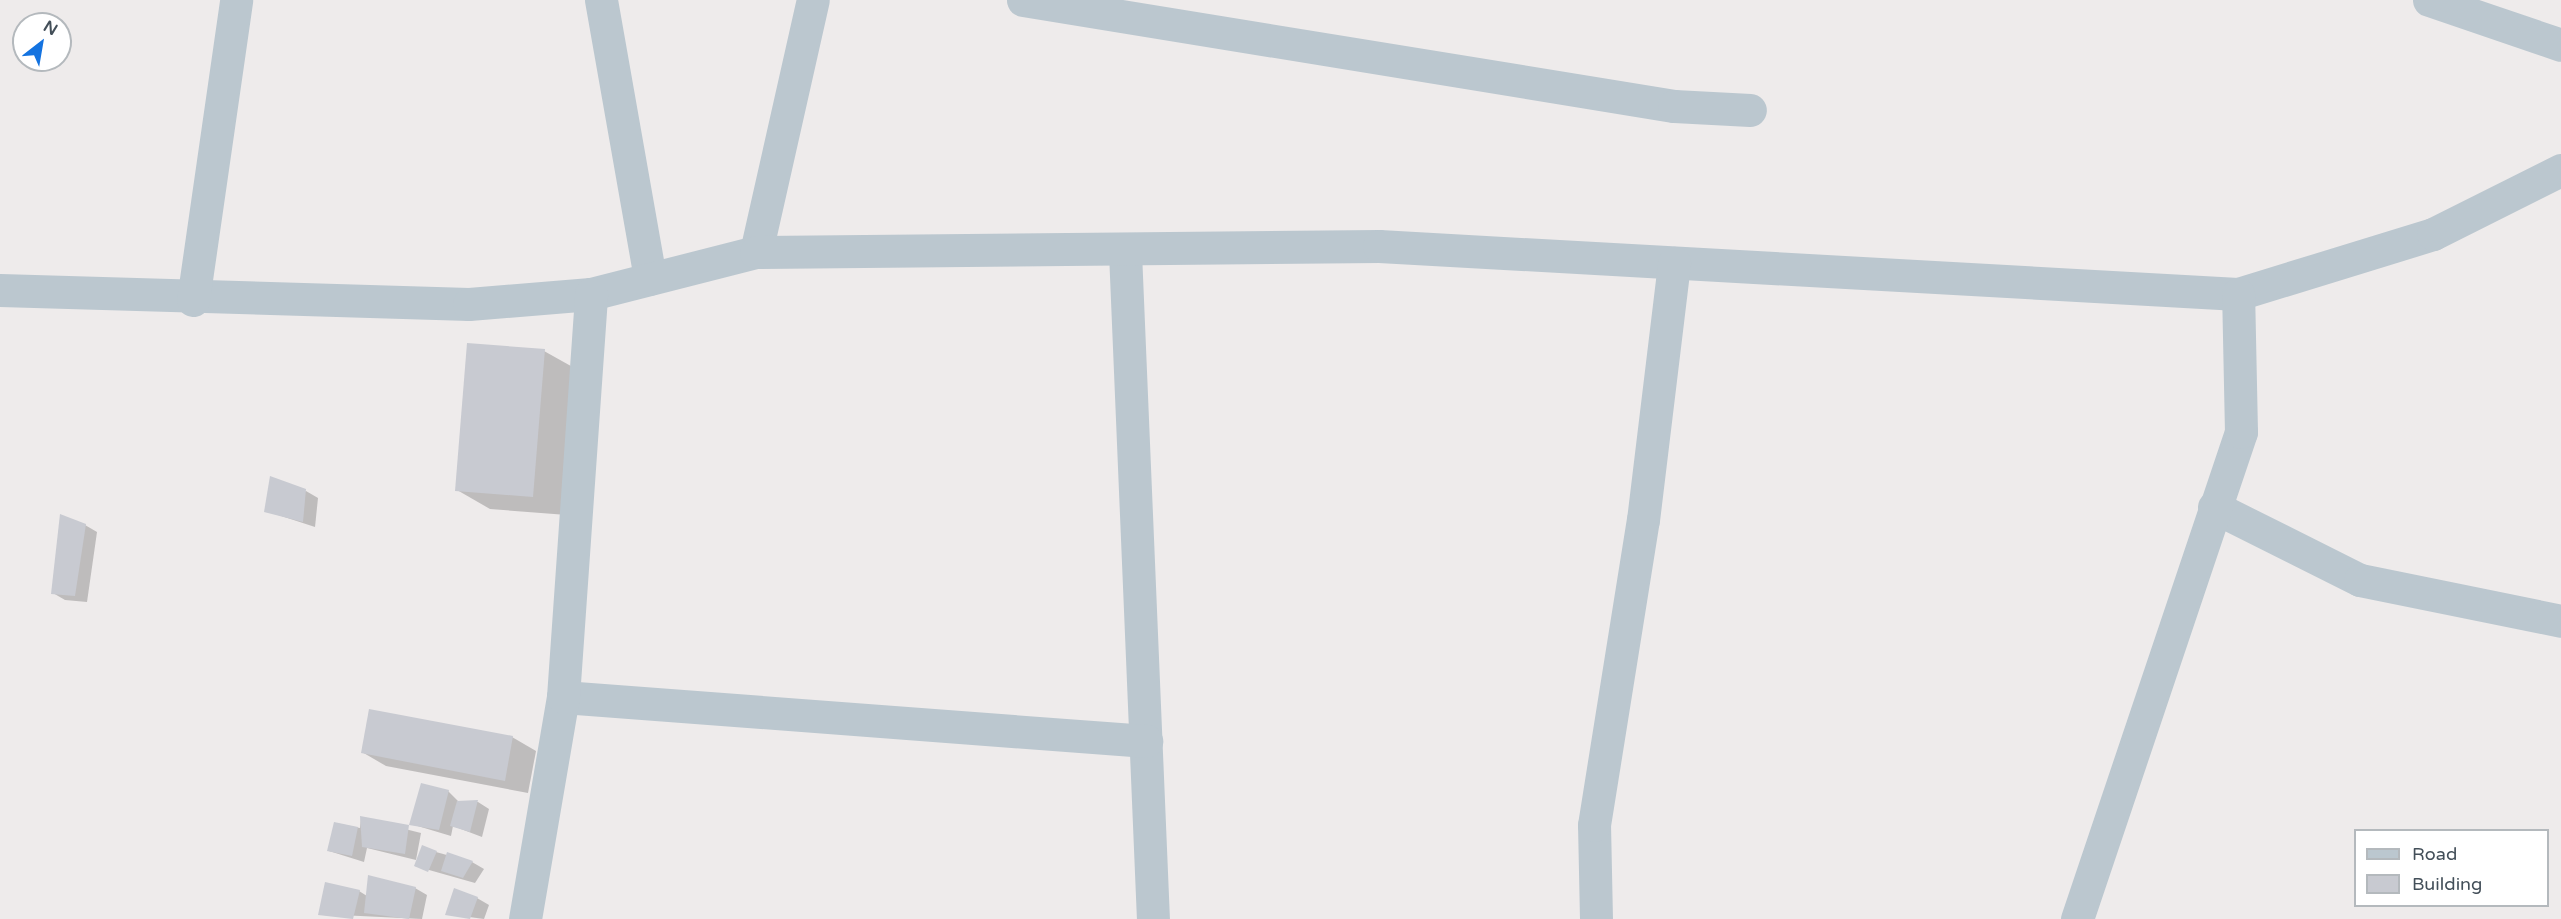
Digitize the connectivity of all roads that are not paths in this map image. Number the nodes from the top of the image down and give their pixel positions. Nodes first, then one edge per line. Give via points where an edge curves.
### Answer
1 (236, 0) edge
2 (601, 0) edge
3 (813, 0) edge
4 (1023, 0) edge
5 (2429, 0) edge
6 (2561, 45) edge
7 (1750, 110) dead end
8 (2561, 170) edge
9 (756, 252) junction
10 (1125, 252) junction
11 (1674, 263) junction
12 (650, 279) junction
13 (0, 290) edge
14 (591, 294) junction
15 (2238, 294) junction
16 (193, 300) junction
17 (2214, 507) junction
18 (2561, 621) edge
19 (563, 697) junction
20 (1146, 741) junction
21 (525, 919) edge
22 (1153, 919) edge
23 (1596, 919) edge
24 (2077, 919) edge

1 - 16 street
2 - 12 street
3 - 9 street
4 - 7 street via 1674,106
5 - 6 street
8 - 15 street via 2433,234
9 - 10 street
9 - 12 street
10 - 11 street via 1379,246
10 - 20 street
11 - 15 street
11 - 23 street via 1643,520 1594,825
12 - 14 street
13 - 16 street
14 - 16 street via 469,304
14 - 19 street
15 - 17 street via 2241,432
17 - 18 street via 2360,580
17 - 24 street
19 - 20 street
19 - 21 street
20 - 22 street

